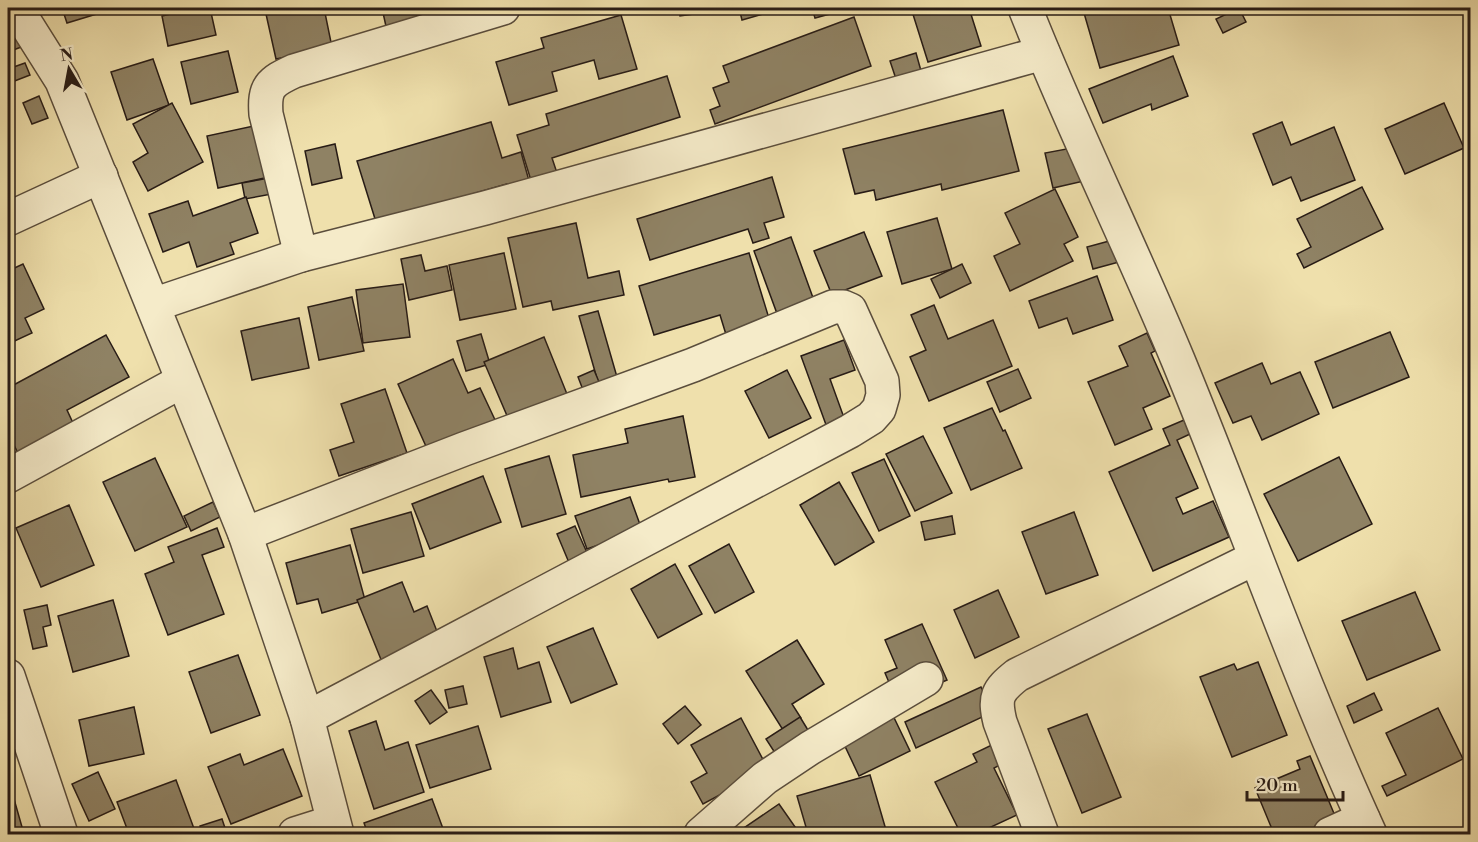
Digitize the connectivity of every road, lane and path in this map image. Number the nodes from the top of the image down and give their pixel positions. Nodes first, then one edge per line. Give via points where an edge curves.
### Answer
1 (16, 8) edge
2 (503, 8) edge
3 (1025, 8) edge
4 (1043, 53) junction
5 (100, 177) junction
6 (8, 219) edge
7 (301, 255) junction
8 (153, 305) junction
9 (182, 381) junction
10 (8, 476) edge
11 (245, 534) junction
12 (1256, 558) junction
13 (8, 675) edge
14 (927, 679) dead end
15 (307, 718) junction
16 (17, 739) edge
17 (1366, 827) edge
18 (335, 828) edge
19 (61, 834) edge
20 (295, 834) edge
21 (701, 834) edge
22 (1042, 834) edge
23 (1330, 834) edge

1 - 5 street via 62,81
2 - 7 street via 294,71 277,79 268,89 266,114
3 - 4 street
4 - 7 street
4 - 12 street via 1178,360
5 - 6 street
5 - 8 street
7 - 8 street
8 - 9 street
9 - 10 street
9 - 11 street
11 - 15 street
11 - 15 street via 833,307 850,310 882,381 879,409 850,431
12 - 17 street
12 - 22 street via 1017,675 1004,685 996,706 1000,722
13 - 16 street
14 - 21 street via 774,772
15 - 18 street
16 - 19 street
17 - 23 street
18 - 20 street

